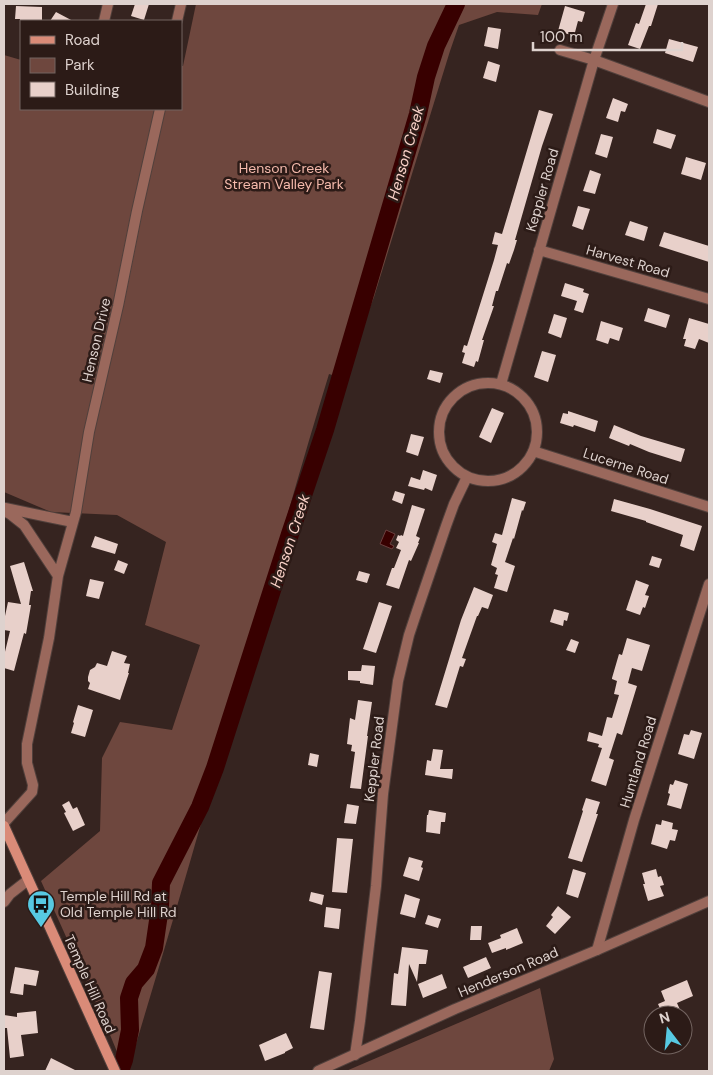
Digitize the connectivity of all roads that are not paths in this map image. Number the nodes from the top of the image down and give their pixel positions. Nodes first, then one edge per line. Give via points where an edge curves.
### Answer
1 (106, 4) edge
2 (180, 4) edge
3 (613, 4) edge
4 (104, 20) edge
5 (177, 20) edge
6 (560, 50) dead end
7 (594, 60) junction
8 (709, 102) edge
9 (160, 110) edge
10 (539, 250) junction
11 (709, 299) edge
12 (501, 384) junction
13 (534, 451) junction
14 (467, 476) junction
15 (709, 507) edge
16 (4, 509) edge
17 (73, 522) junction
18 (58, 576) junction
19 (709, 584) edge
20 (4, 824) edge
21 (28, 880) junction
22 (709, 900) edge
23 (4, 902) edge
24 (597, 950) junction
25 (355, 1055) junction
26 (115, 1071) edge
27 (318, 1071) edge

1 - 4 street
2 - 5 street
3 - 7 street, Keppler Road
6 - 7 street
7 - 8 street
7 - 10 street, Keppler Road
9 - 17 street, Henson Drive via 89,432
10 - 11 street, Harvest Road
10 - 12 street, Keppler Road
12 - 13 street via 522,396 530,405 537,427
12 - 14 street via 475,384 463,390 453,398 440,421 442,447 448,459
13 - 14 street via 527,462 506,477 480,480
13 - 15 street, Lucerne Road
14 - 25 street, Keppler Road via 417,611 398,681
16 - 17 street
16 - 18 street via 24,525
17 - 18 street, Henson Drive
18 - 20 street, Henson Drive via 27,744 32,792
19 - 24 street, Huntland Road via 634,820
20 - 21 main road, Temple Hill Road
21 - 23 street
21 - 26 main road, Temple Hill Road
22 - 24 street, Henderson Road
24 - 25 street, Henderson Road
25 - 27 street, Henderson Road

